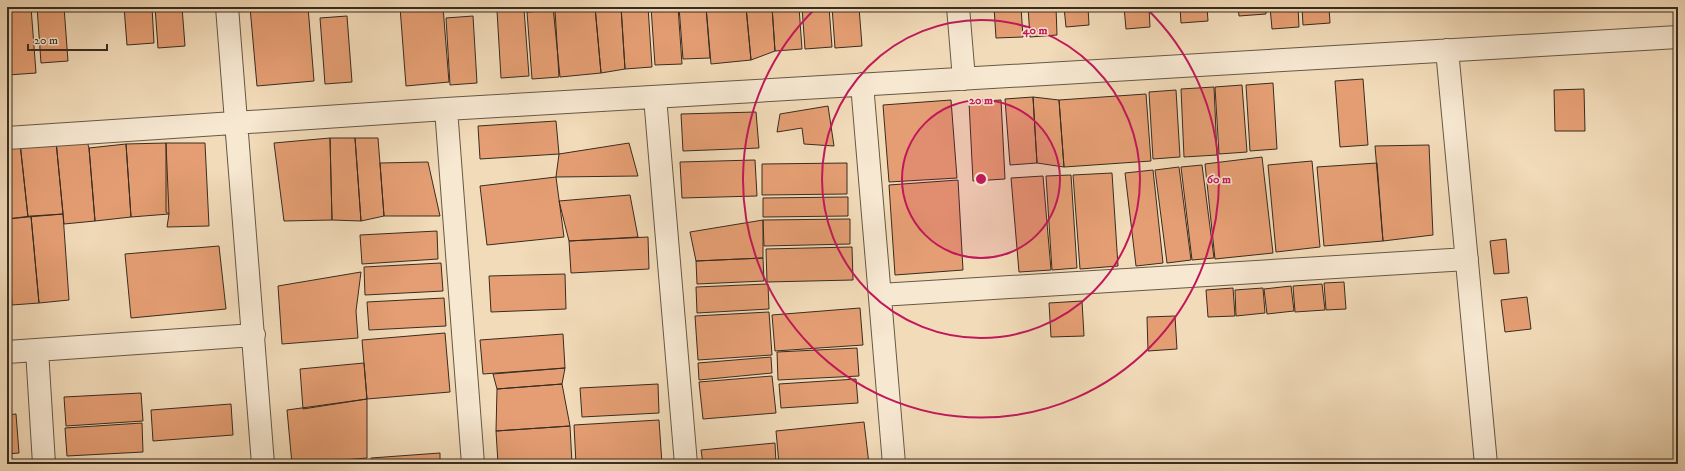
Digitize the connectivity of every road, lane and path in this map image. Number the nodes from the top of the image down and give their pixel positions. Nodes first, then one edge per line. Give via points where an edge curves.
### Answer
1 (227, 7) edge
2 (958, 7) edge
3 (1678, 37) edge
4 (1447, 50) junction
5 (964, 79) junction
6 (862, 84) junction
7 (655, 96) junction
8 (446, 109) junction
9 (235, 123) junction
10 (7, 138) edge
11 (1467, 259) junction
12 (880, 295) junction
13 (254, 335) junction
14 (37, 350) junction
15 (7, 352) edge
16 (44, 464) edge
17 (263, 464) edge
18 (474, 464) edge
19 (686, 464) edge
20 (894, 464) edge
21 (1486, 464) edge

1 - 9 street
2 - 5 street
3 - 4 street
4 - 5 street
4 - 11 street
5 - 6 street
6 - 7 street
6 - 12 street
7 - 8 street
7 - 19 street
8 - 9 street
8 - 18 street
9 - 10 street
9 - 13 street
11 - 12 street
11 - 21 street
12 - 20 street
13 - 14 street
13 - 17 street
14 - 15 street
14 - 16 street

